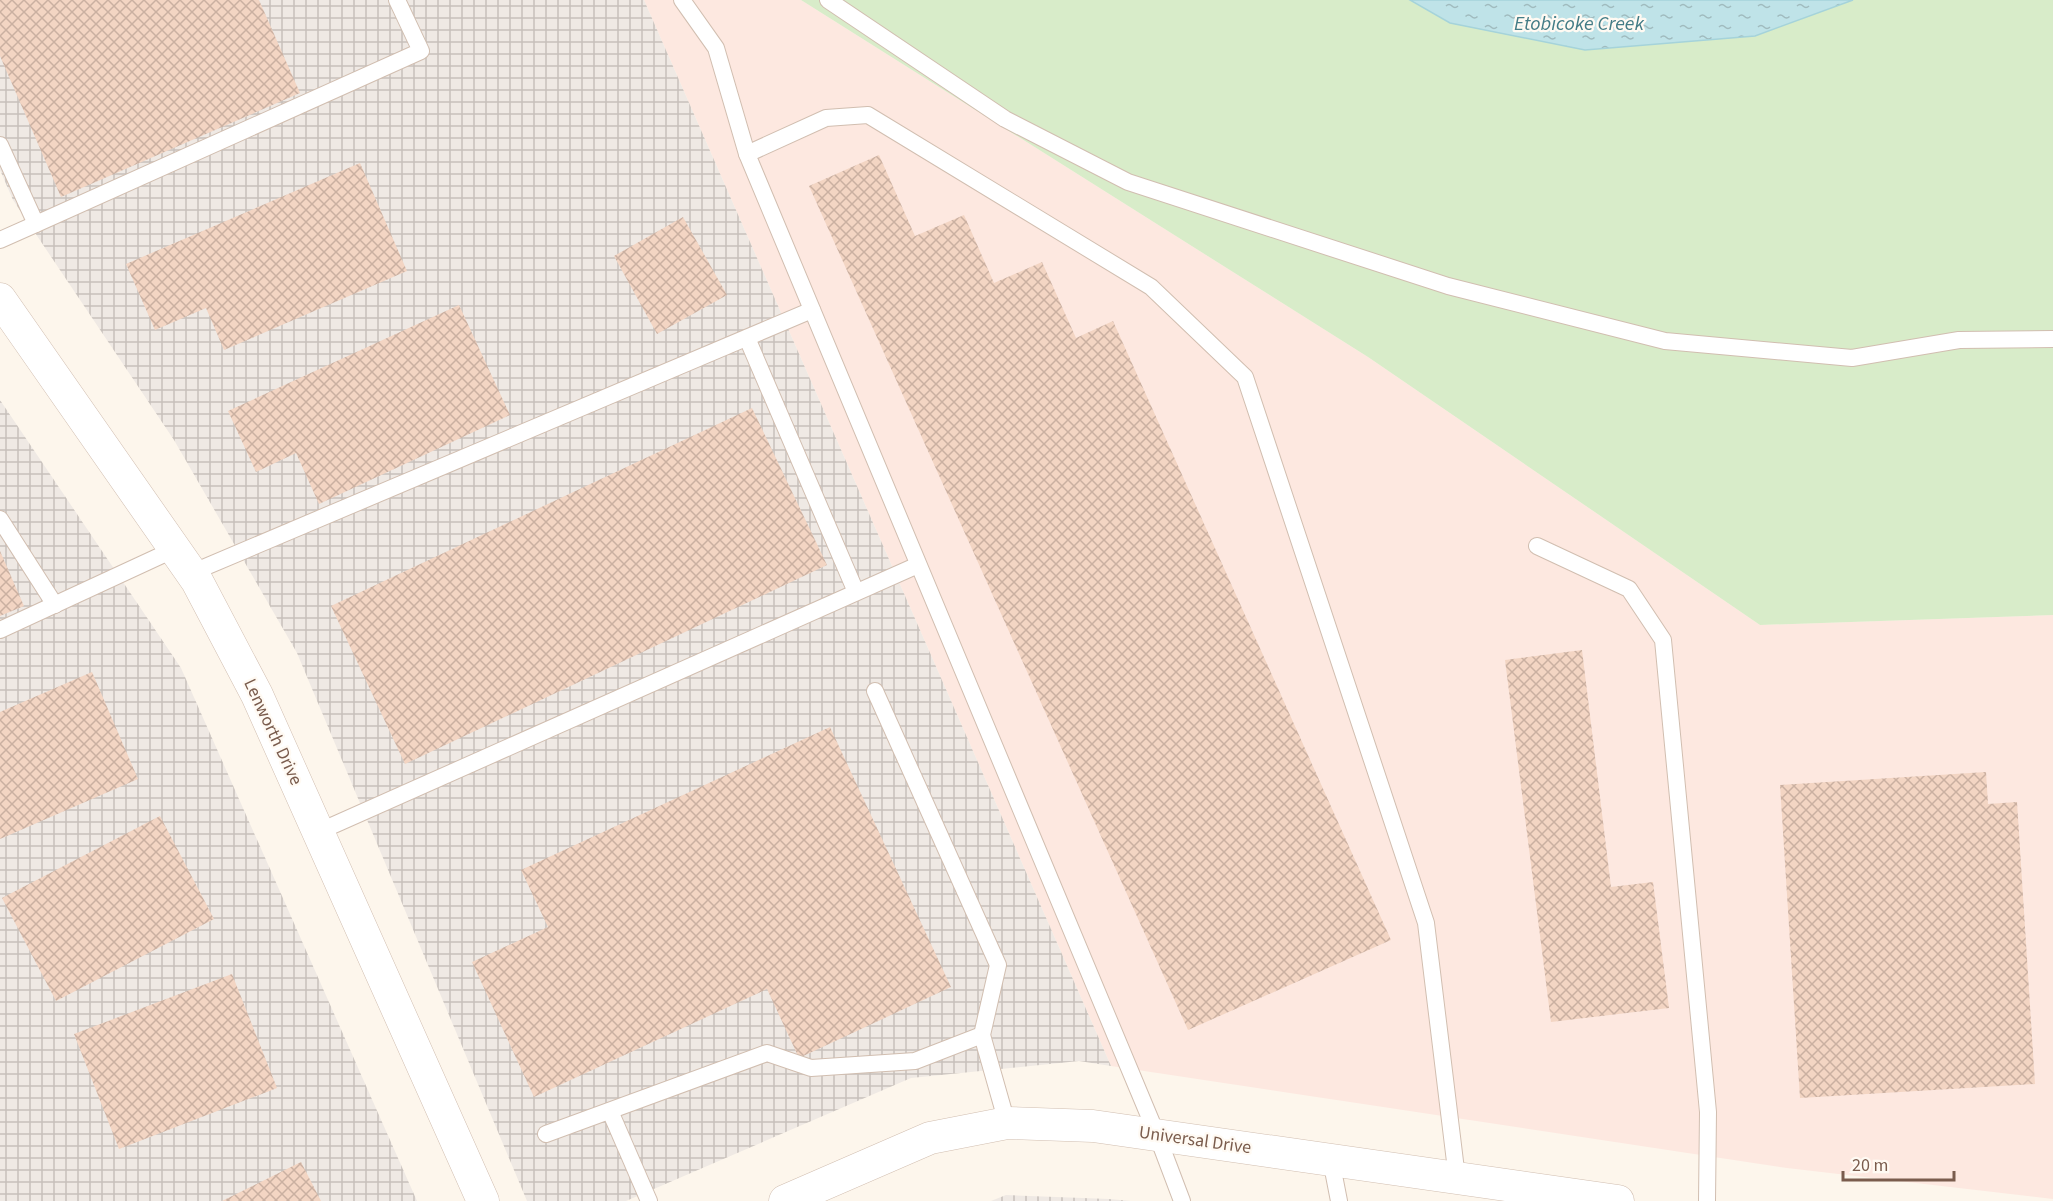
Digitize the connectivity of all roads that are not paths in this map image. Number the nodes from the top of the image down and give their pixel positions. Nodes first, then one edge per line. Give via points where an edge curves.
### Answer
1 (682, 0) edge
2 (828, 0) edge
3 (402, 1) edge
4 (0, 145) edge
5 (747, 154) junction
6 (36, 224) junction
7 (0, 240) edge
8 (0, 299) edge
9 (812, 310) junction
10 (747, 338) junction
11 (2053, 339) edge
12 (0, 519) edge
13 (1537, 546) dead end
14 (183, 561) junction
15 (918, 565) junction
16 (856, 592) junction
17 (54, 605) junction
18 (0, 630) edge
19 (875, 691) dead end
20 (318, 832) junction
21 (982, 1035) junction
22 (610, 1111) junction
23 (1007, 1123) junction
24 (546, 1134) dead end
25 (1157, 1135) junction
26 (1331, 1160) junction
27 (1457, 1178) junction
28 (1502, 1193) edge
29 (483, 1201) edge
30 (649, 1201) edge
31 (784, 1201) edge
32 (1182, 1201) edge
33 (1339, 1201) edge
34 (1618, 1201) edge
35 (1707, 1201) edge

1 - 5 lane via 716,48
2 - 11 lane via 1005,119 1128,182 1448,286 1665,341 1852,358 1959,340
3 - 6 lane via 421,51
4 - 6 lane
5 - 9 lane
5 - 27 lane via 826,118 868,115 1150,287 1245,377 1426,923
6 - 7 lane
8 - 14 street, Lenworth Drive
9 - 10 lane
9 - 15 lane
10 - 14 lane
10 - 16 lane
12 - 17 lane
13 - 35 lane via 1629,589 1663,640 1708,1112
14 - 17 lane
14 - 20 street, Lenworth Drive via 257,695
15 - 16 lane
15 - 25 lane
16 - 20 lane
17 - 18 lane
19 - 21 lane via 998,965
20 - 29 street, Lenworth Drive
21 - 22 lane via 915,1061 811,1068 767,1053
21 - 23 lane
22 - 24 lane
22 - 30 lane
23 - 25 street, Universal Drive via 1093,1125
23 - 31 street, Universal Drive via 930,1138
25 - 26 street, Universal Drive
25 - 32 lane
26 - 27 street, Universal Drive
26 - 33 lane
27 - 28 street, Universal Drive
28 - 34 street, Universal Drive

